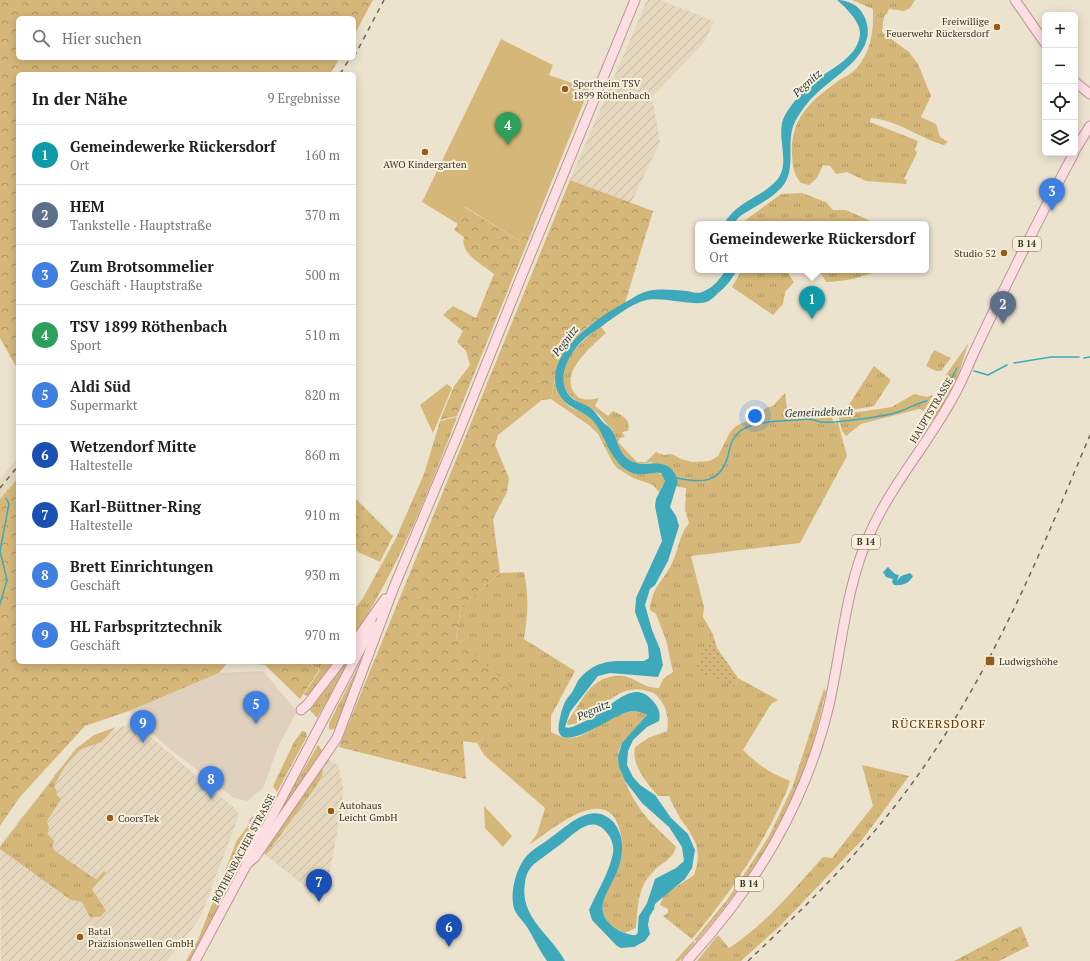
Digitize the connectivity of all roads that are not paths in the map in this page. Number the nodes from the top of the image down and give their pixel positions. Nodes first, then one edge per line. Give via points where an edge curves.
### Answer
1 (635, 0) edge
2 (1015, 0) edge
3 (1042, 39) edge
4 (1078, 84) edge
5 (1090, 94) edge
6 (1090, 126) edge
7 (1078, 146) edge
8 (1072, 156) edge
9 (394, 587) junction
10 (356, 640) edge
11 (356, 658) edge
12 (339, 664) edge
13 (353, 664) edge
14 (301, 710) dead end
15 (255, 822) dead end
16 (247, 864) junction
17 (195, 961) edge
18 (687, 961) edge

1 - 9 main road
2 - 3 main road
4 - 5 main road
6 - 7 main road, HAUPTSTRASSE / B 14
8 - 18 main road, HAUPTSTRASSE / B 14 via 1035,226 959,386 896,486 870,533 857,566 848,600 833,686 816,751 801,792 779,838 754,878
9 - 10 main road
9 - 11 main road, RÖTHENBACHER STRASSE
9 - 16 main road via 337,738 255,857
12 - 14 main road via 308,705
13 - 16 main road, RÖTHENBACHER STRASSE
15 - 16 main road via 257,834 246,858
16 - 17 main road, RÖTHENBACHER STRASSE

